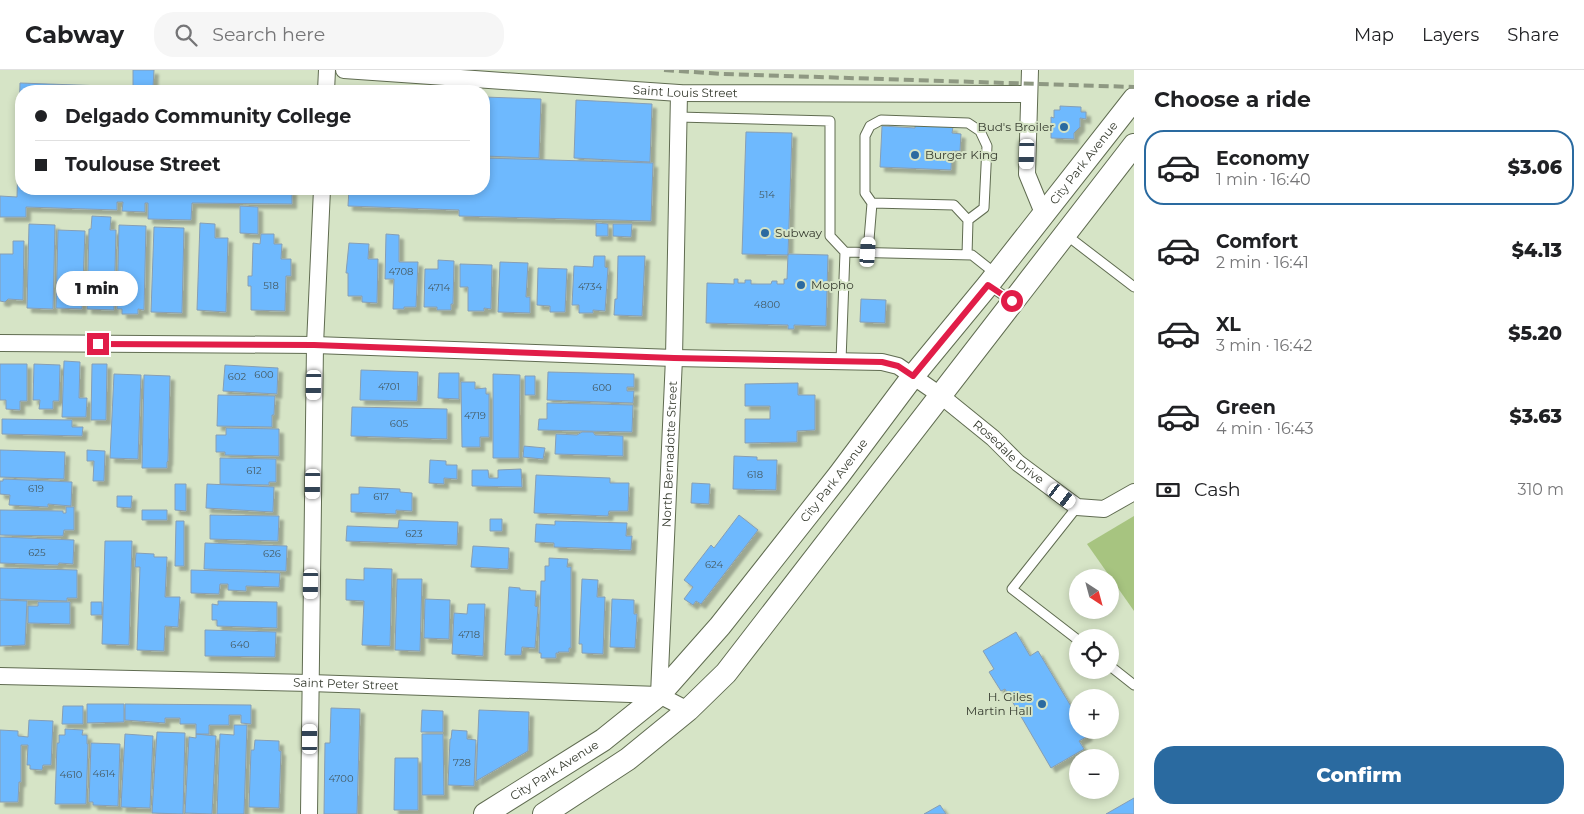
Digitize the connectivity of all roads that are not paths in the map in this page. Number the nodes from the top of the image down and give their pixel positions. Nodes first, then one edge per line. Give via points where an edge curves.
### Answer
1 (327, 70) edge
2 (344, 70) edge
3 (1030, 70) edge
4 (326, 85) edge
5 (679, 93) junction
6 (1029, 94) junction
7 (1134, 99) edge
8 (678, 117) junction
9 (1134, 145) edge
10 (322, 195) edge
11 (872, 203) junction
12 (1043, 213) junction
13 (968, 220) junction
14 (1064, 234) junction
15 (845, 252) junction
16 (868, 252) junction
17 (967, 255) junction
18 (992, 280) junction
19 (1134, 287) edge
20 (1012, 301) junction
21 (0, 343) edge
22 (314, 345) junction
23 (674, 358) junction
24 (841, 361) junction
25 (913, 376) junction
26 (940, 395) junction
27 (1134, 492) edge
28 (1077, 508) junction
29 (1069, 633) edge
30 (1119, 673) edge
31 (0, 676) edge
32 (310, 683) junction
33 (1134, 685) edge
34 (659, 695) junction
35 (688, 710) junction
36 (309, 814) edge
37 (485, 814) edge
38 (544, 814) edge

1 - 4 street
2 - 5 street, Saint Louis Street
3 - 6 street
5 - 6 street, Saint Louis Street
5 - 8 street, North Bernadotte Street
6 - 12 street via 1026,174
7 - 12 main road, City Park Avenue
8 - 15 lane via 830,121 830,236
8 - 23 street, North Bernadotte Street
9 - 14 main road
10 - 22 street
11 - 13 lane via 954,205
11 - 13 lane via 864,193 865,136 870,126 881,120 968,123 980,131 987,146 984,208
11 - 16 lane
12 - 18 main road, City Park Avenue
13 - 17 lane
14 - 19 lane
14 - 20 main road
15 - 16 lane
15 - 24 lane
16 - 17 lane
17 - 18 lane via 972,255
18 - 20 lane
18 - 25 main road, City Park Avenue
20 - 26 main road
21 - 22 street, Rosedale Drive
22 - 23 street, Rosedale Drive
22 - 32 street
23 - 24 street, Rosedale Drive
23 - 34 street, North Bernadotte Street
24 - 25 street, Rosedale Drive via 882,362 898,366
25 - 26 street, Rosedale Drive
25 - 34 main road, City Park Avenue via 720,626
26 - 28 street, Rosedale Drive
26 - 35 main road via 726,673
27 - 28 street via 1104,509
28 - 29 lane via 1012,588
30 - 33 lane
31 - 32 street, Saint Peter Street
32 - 34 street, Saint Peter Street
32 - 36 street
34 - 35 street, Saint Peter Street
34 - 37 main road, City Park Avenue via 603,740
35 - 38 main road via 628,759

